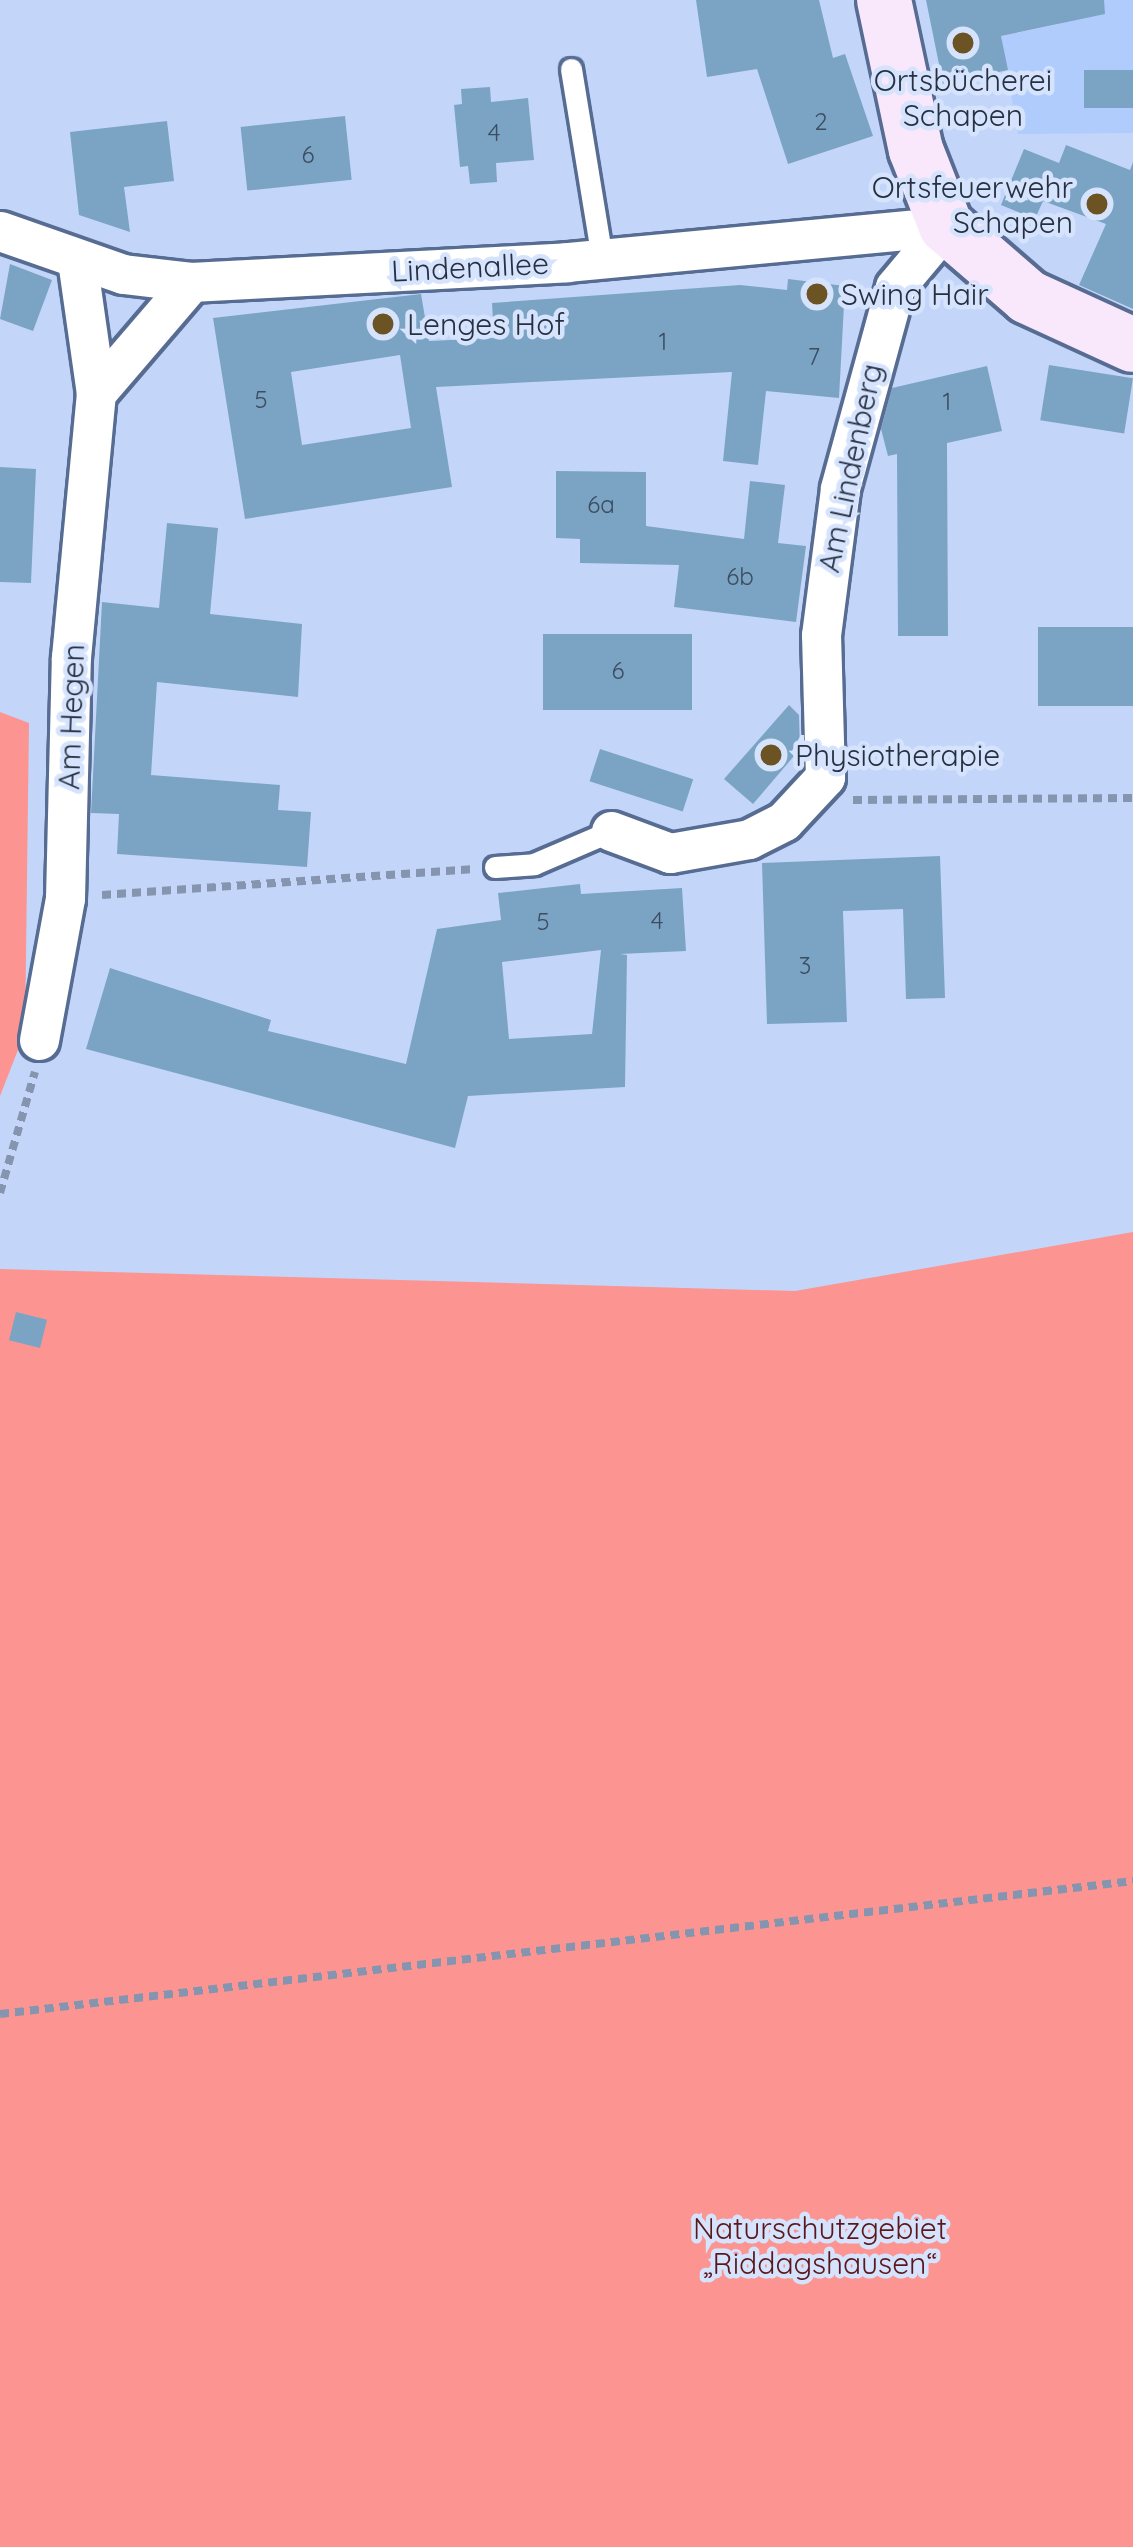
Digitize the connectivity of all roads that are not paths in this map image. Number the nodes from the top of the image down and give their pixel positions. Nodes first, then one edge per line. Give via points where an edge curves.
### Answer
1 (884, 0) edge
2 (571, 69) dead end
3 (946, 226) junction
4 (0, 231) edge
5 (602, 258) junction
6 (77, 260) junction
7 (191, 282) junction
8 (1133, 345) edge
9 (96, 393) junction
10 (611, 831) joint
11 (494, 868) road end
12 (39, 1040) road end

1 - 3 street via 916,150
2 - 5 lane
3 - 5 street, Lindenallee
3 - 8 street via 1028,297
3 - 10 street, Am Lindenberg via 896,287 864,380 825,582 825,776 807,800 749,839 670,853
4 - 6 street, Lindenallee
5 - 7 street, Lindenallee
6 - 7 street, Lindenallee
6 - 9 street, Am Hegen
7 - 9 street
9 - 12 street, Am Hegen via 71,658 65,898
10 - 11 lane via 534,864

